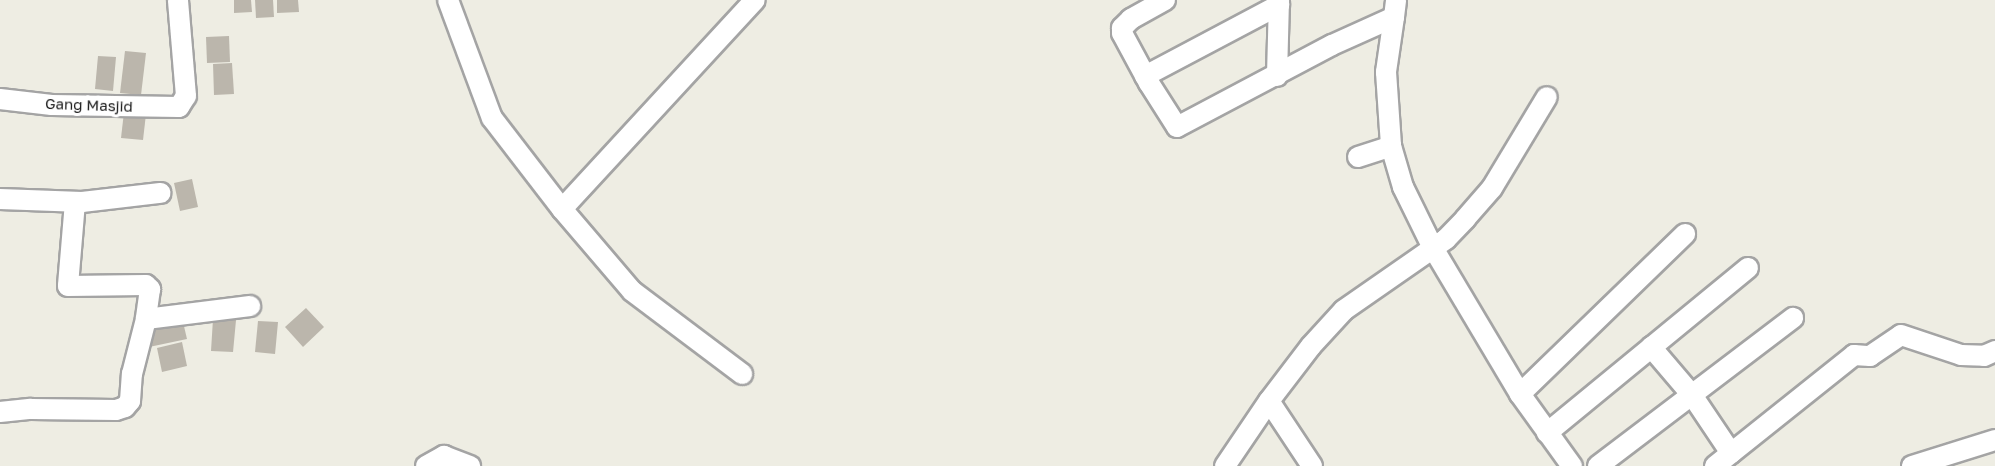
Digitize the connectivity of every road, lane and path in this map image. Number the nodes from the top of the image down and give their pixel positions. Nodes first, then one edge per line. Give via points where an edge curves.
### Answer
1 (178, 0) edge
2 (448, 0) edge
3 (755, 0) edge
4 (1166, 0) edge
5 (1279, 3) edge
6 (1395, 9) edge
7 (1145, 76) junction
8 (1277, 76) junction
9 (1547, 97) dead end
10 (0, 99) edge
11 (1391, 146) junction
12 (1358, 157) dead end
13 (160, 193) dead end
14 (0, 199) edge
15 (75, 202) junction
16 (561, 209) junction
17 (1685, 234) dead end
18 (1432, 248) junction
19 (1748, 268) dead end
20 (250, 306) dead end
21 (1794, 318) dead end
22 (146, 319) junction
23 (1651, 347) junction
24 (1995, 351) edge
25 (742, 374) dead end
26 (1520, 394) junction
27 (1692, 395) junction
28 (1269, 401) junction
29 (0, 412) edge
30 (1547, 433) junction
31 (1995, 440) edge
32 (1236, 448) junction
33 (1731, 453) junction
34 (426, 466) edge
35 (470, 466) edge
36 (1225, 466) edge
37 (1247, 466) edge
38 (1312, 466) edge
39 (1572, 466) edge
40 (1598, 466) edge
41 (1715, 466) edge
42 (1912, 466) edge

1 - 10 street, Gang Masjid via 186,96 179,107 52,105
2 - 16 street via 492,118
3 - 16 street
4 - 7 street via 1122,28
5 - 7 street
5 - 8 street
6 - 8 street
6 - 11 street via 1386,72
7 - 8 street via 1177,127
9 - 18 street via 1492,188 1446,239
11 - 12 street
11 - 18 street via 1403,187
13 - 15 street
14 - 15 street
15 - 22 street via 68,286 147,285 150,289
16 - 25 street via 632,291
17 - 26 street
18 - 26 street
18 - 28 street via 1344,310
19 - 23 street
20 - 22 street
21 - 27 street
22 - 29 street via 132,374 130,401 125,407
23 - 27 street
23 - 30 street
24 - 33 street via 1984,356 1961,355 1901,336 1870,356 1854,356
26 - 30 street
27 - 33 street
27 - 40 street
28 - 32 street
28 - 38 street
30 - 39 street
31 - 42 street
32 - 36 street
32 - 37 street
33 - 41 street
34 - 35 street via 444,456

